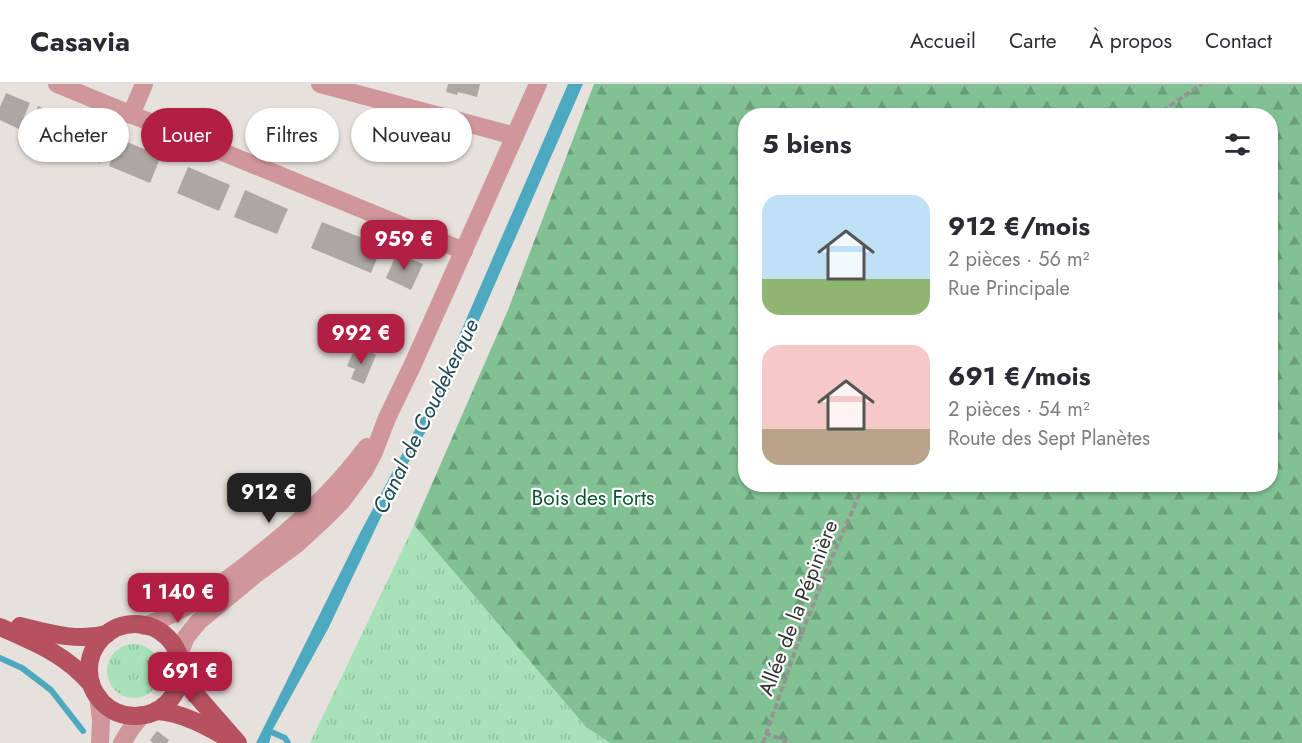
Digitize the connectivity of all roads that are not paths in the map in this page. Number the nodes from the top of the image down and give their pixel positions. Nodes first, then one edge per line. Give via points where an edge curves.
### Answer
1 (57, 84) edge
2 (144, 84) edge
3 (320, 84) edge
4 (538, 84) edge
5 (131, 115) junction
6 (515, 136) junction
7 (464, 250) junction
8 (387, 418) junction
9 (0, 621) edge
10 (144, 626) junction
11 (0, 627) edge
12 (106, 634) junction
13 (180, 663) junction
14 (94, 690) junction
15 (149, 713) junction
16 (100, 743) edge
17 (122, 743) edge
18 (236, 743) edge

1 - 5 street
2 - 5 street
3 - 6 street
4 - 6 street
5 - 7 street
6 - 7 street
7 - 8 street
8 - 10 street via 347,472 297,524 210,592
8 - 13 street via 370,461 334,511 204,616 186,637
9 - 12 main road via 70,637
10 - 12 main road via 124,625
10 - 13 main road via 165,635
11 - 14 main road via 59,655
12 - 14 main road via 91,658 89,675
13 - 15 main road via 175,692
13 - 18 main road via 190,688
14 - 15 main road via 106,706 117,712
14 - 16 street via 101,720
15 - 17 street
15 - 18 main road via 164,711 183,716

